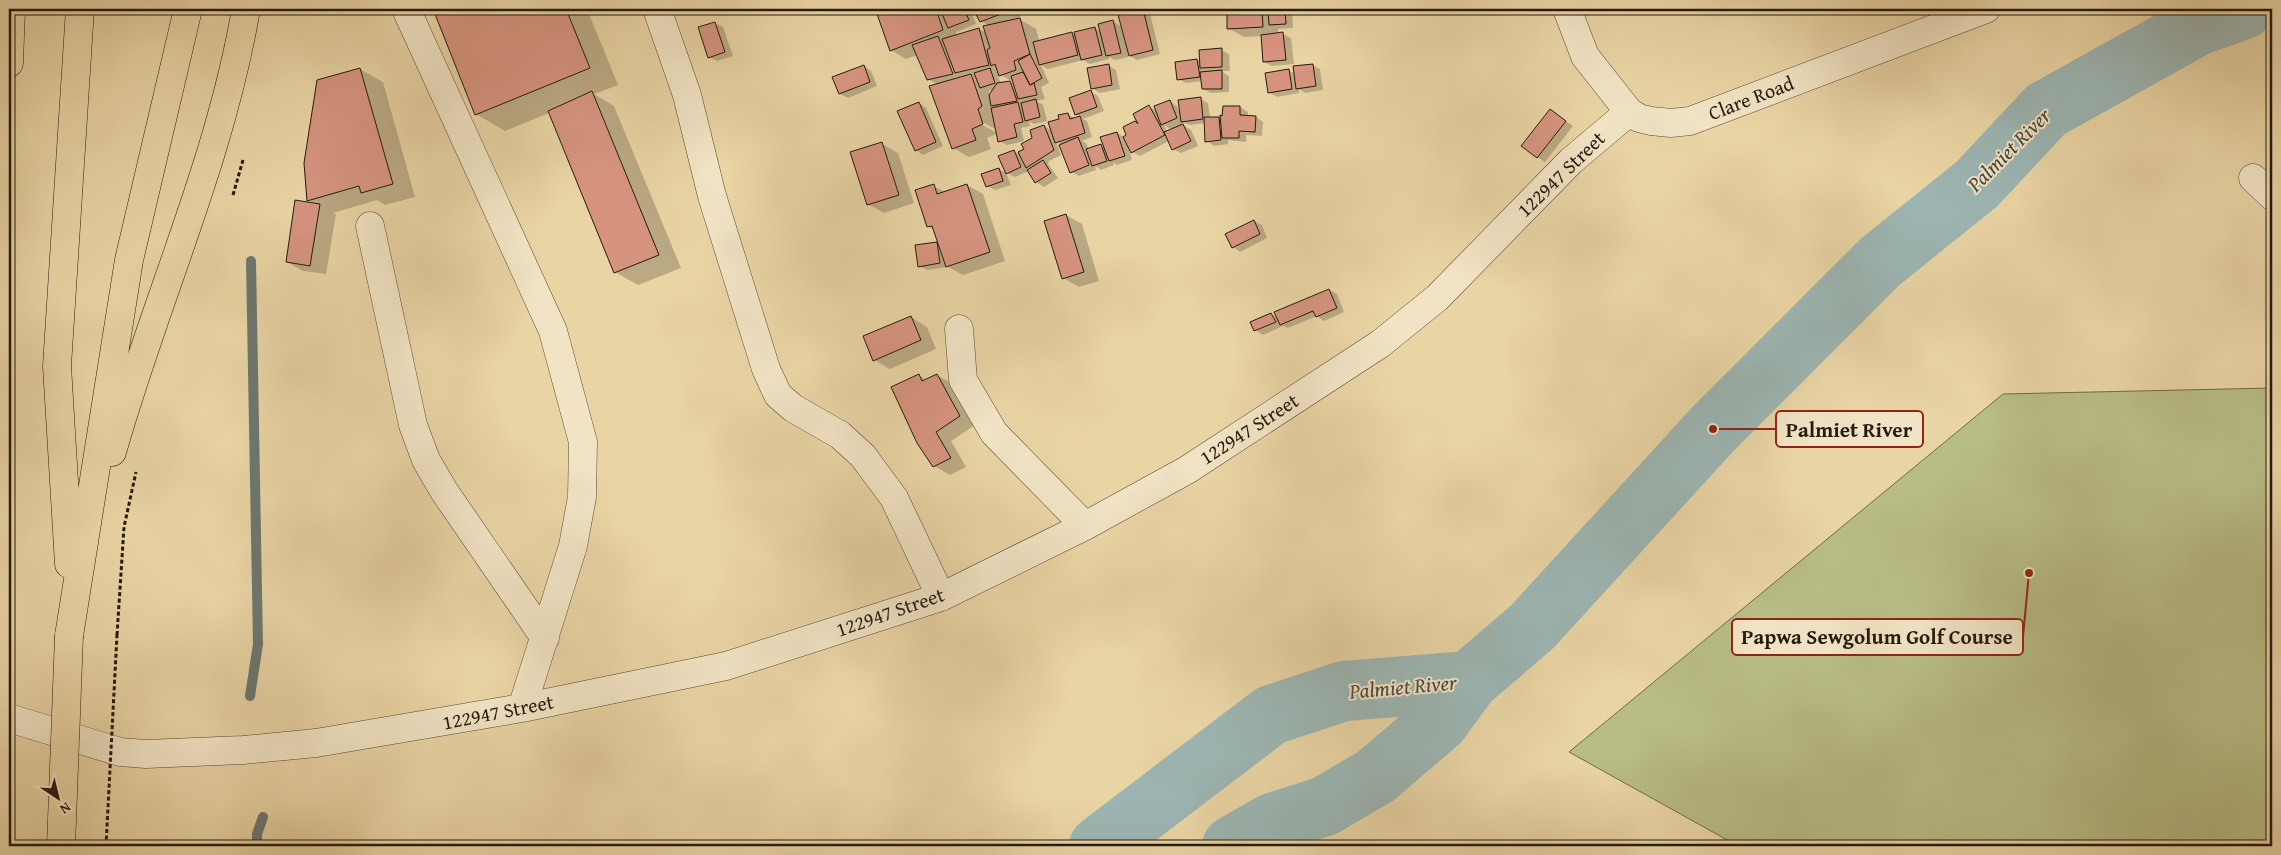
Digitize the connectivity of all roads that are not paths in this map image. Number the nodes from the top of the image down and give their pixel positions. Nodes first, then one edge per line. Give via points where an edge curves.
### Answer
1 (11, 9) edge
2 (80, 9) edge
3 (188, 9) edge
4 (246, 9) edge
5 (406, 9) edge
6 (657, 9) edge
7 (1567, 9) edge
8 (1986, 9) edge
9 (9, 63) edge
10 (1629, 112) junction
11 (370, 226) dead end
12 (959, 329) dead end
13 (1085, 526) junction
14 (79, 570) junction
15 (941, 597) junction
16 (71, 626) junction
17 (545, 638) junction
18 (522, 708) junction
19 (9, 718) edge
20 (61, 846) edge

1 - 9 highway
2 - 16 highway via 57,366
3 - 14 highway via 129,260
4 - 14 highway via 237,59 200,186 117,434
5 - 17 street via 552,331 583,442 582,497 573,546
6 - 15 street via 687,95 712,196 766,369 778,395 793,408 840,435 863,456 894,498
7 - 10 street, Clare Road via 1586,56
8 - 10 street, Clare Road via 1690,121 1651,122
10 - 13 street, 122947 Street via 1571,161 1437,298 1380,344 1187,470
11 - 17 street via 412,425 426,460
12 - 13 street via 963,380 994,433
13 - 15 street, 122947 Street
14 - 16 highway
15 - 18 street, 122947 Street via 726,666
16 - 20 highway, bridge
17 - 18 street
18 - 19 street, 122947 Street via 316,743 146,754 120,752

